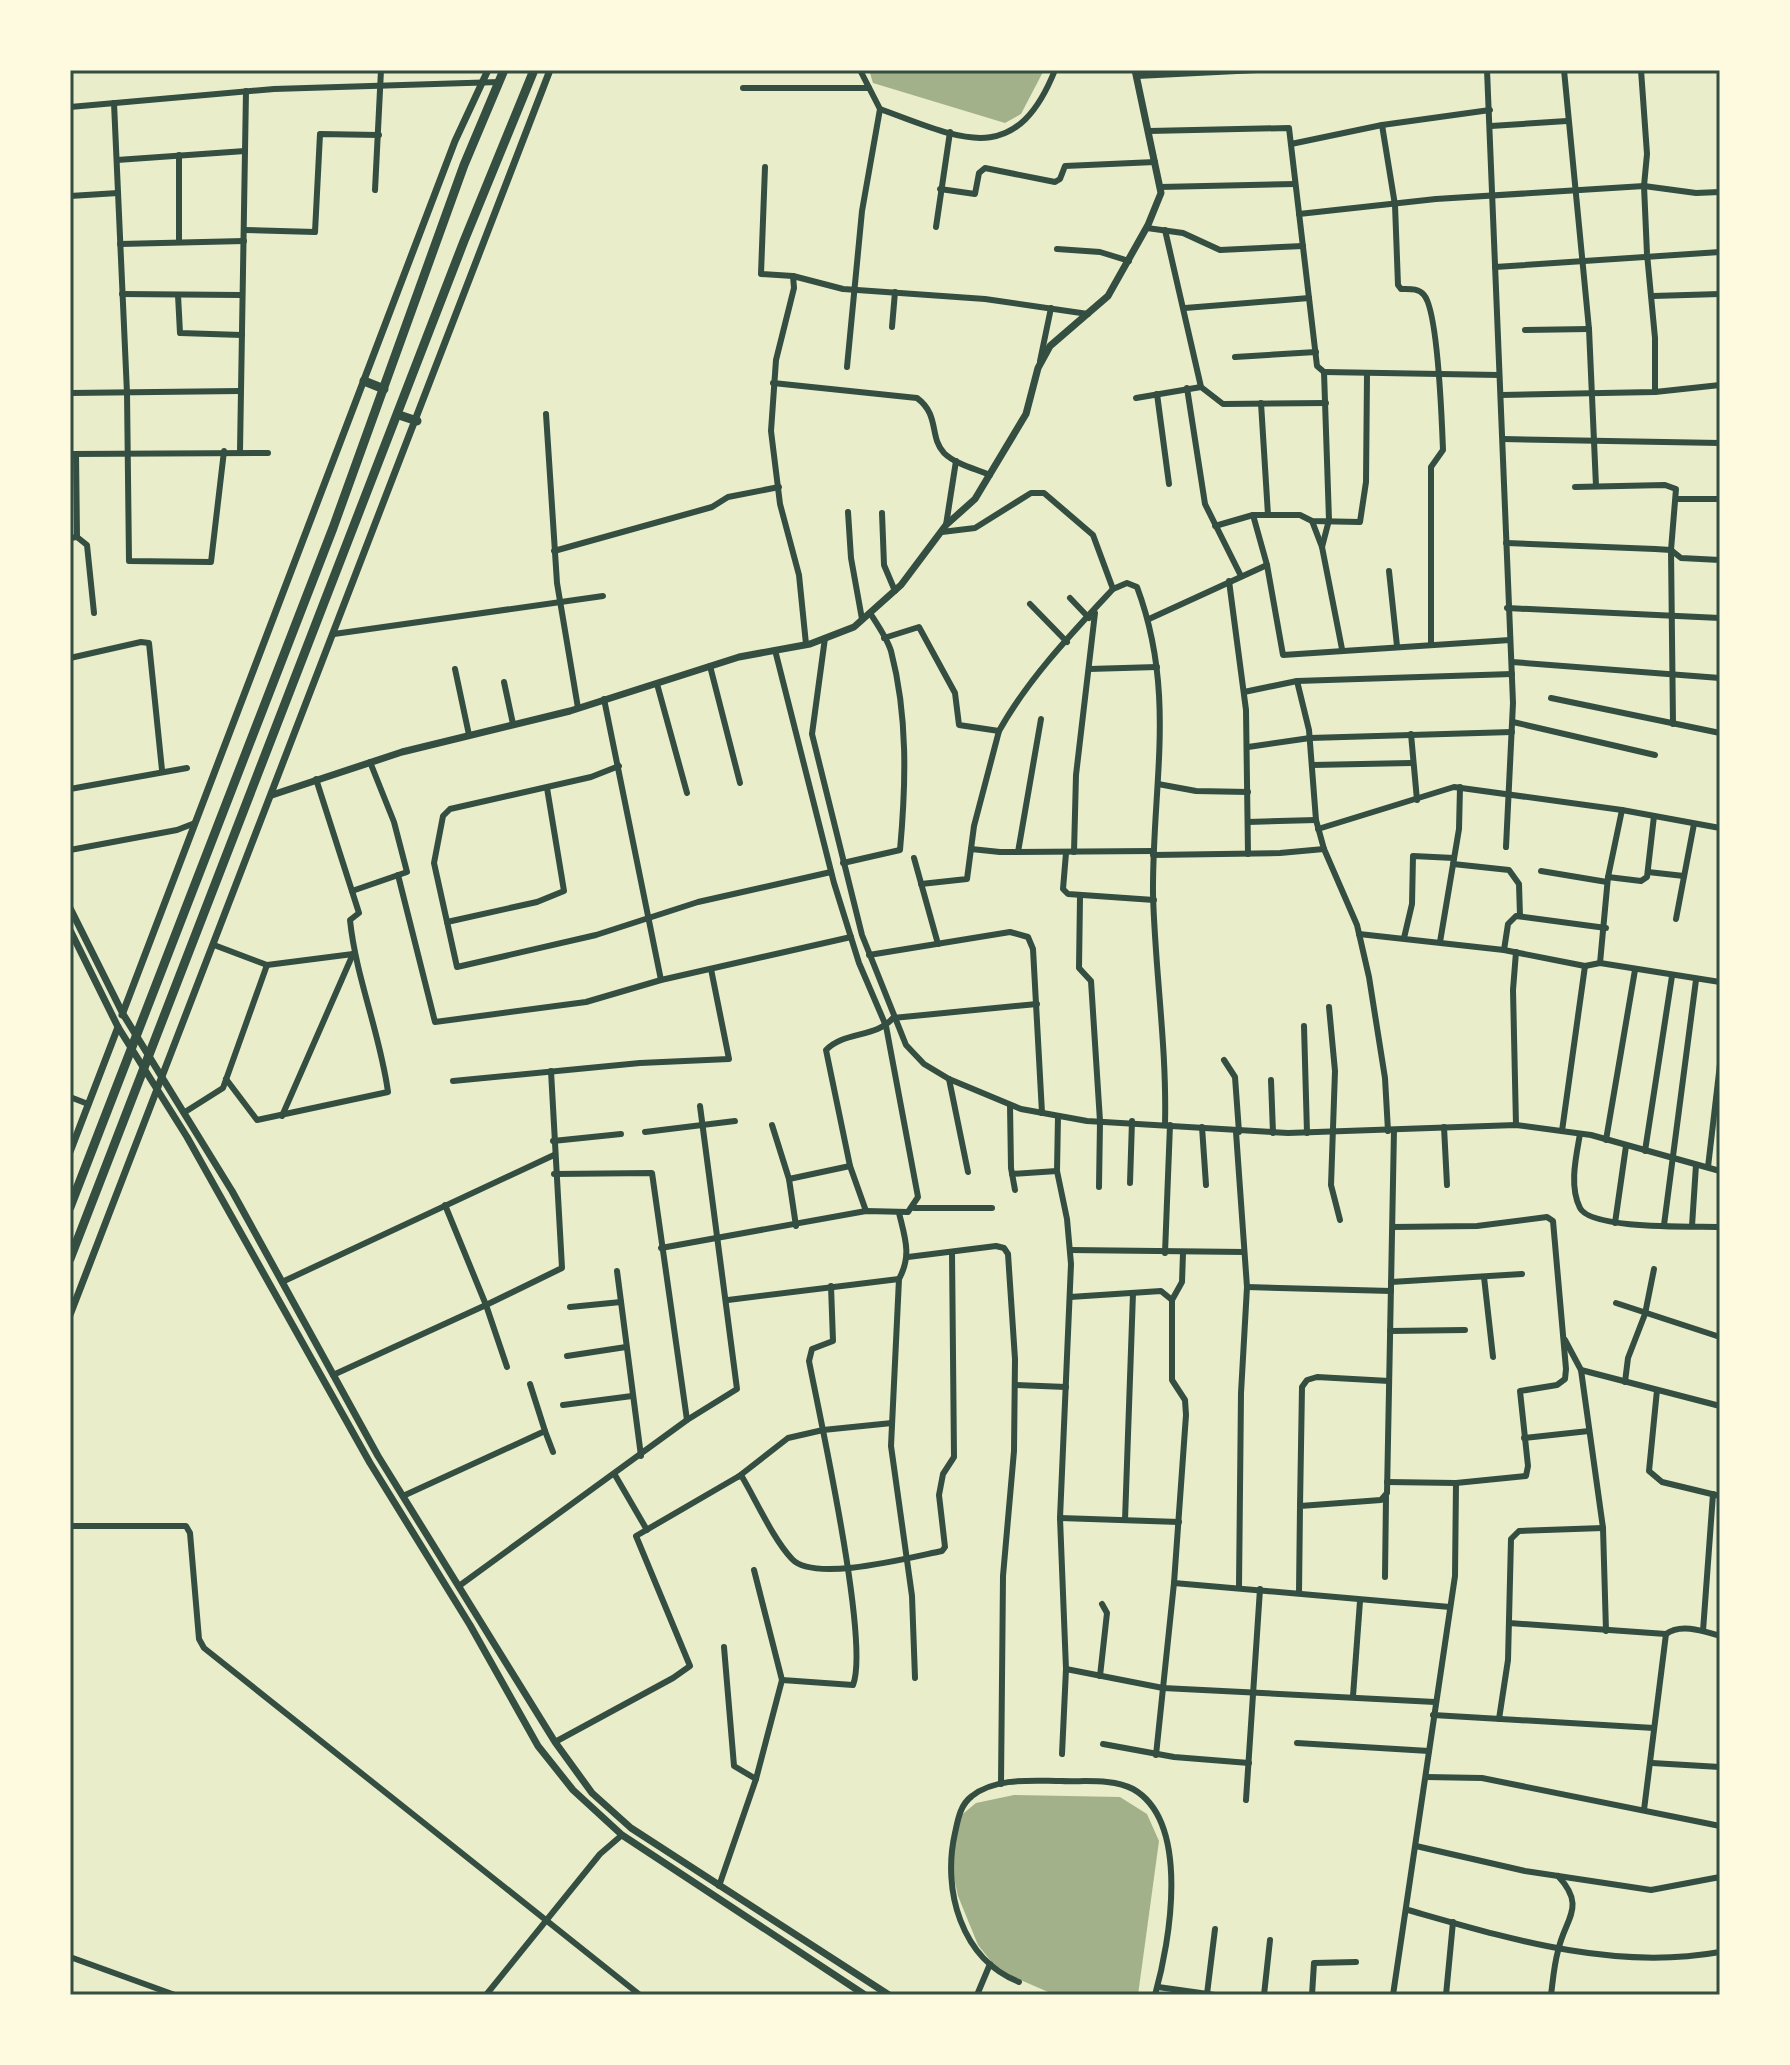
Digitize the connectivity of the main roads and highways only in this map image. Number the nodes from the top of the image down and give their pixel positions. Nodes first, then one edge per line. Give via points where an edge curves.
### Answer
1 (504, 70) edge
2 (534, 70) edge
3 (364, 381) road end
4 (384, 389) junction
5 (399, 415) junction
6 (417, 421) road end
7 (70, 1207) edge
8 (70, 1259) edge

1 - 4 highway
2 - 5 highway
3 - 4 highway
4 - 7 highway
5 - 6 highway
5 - 8 highway

